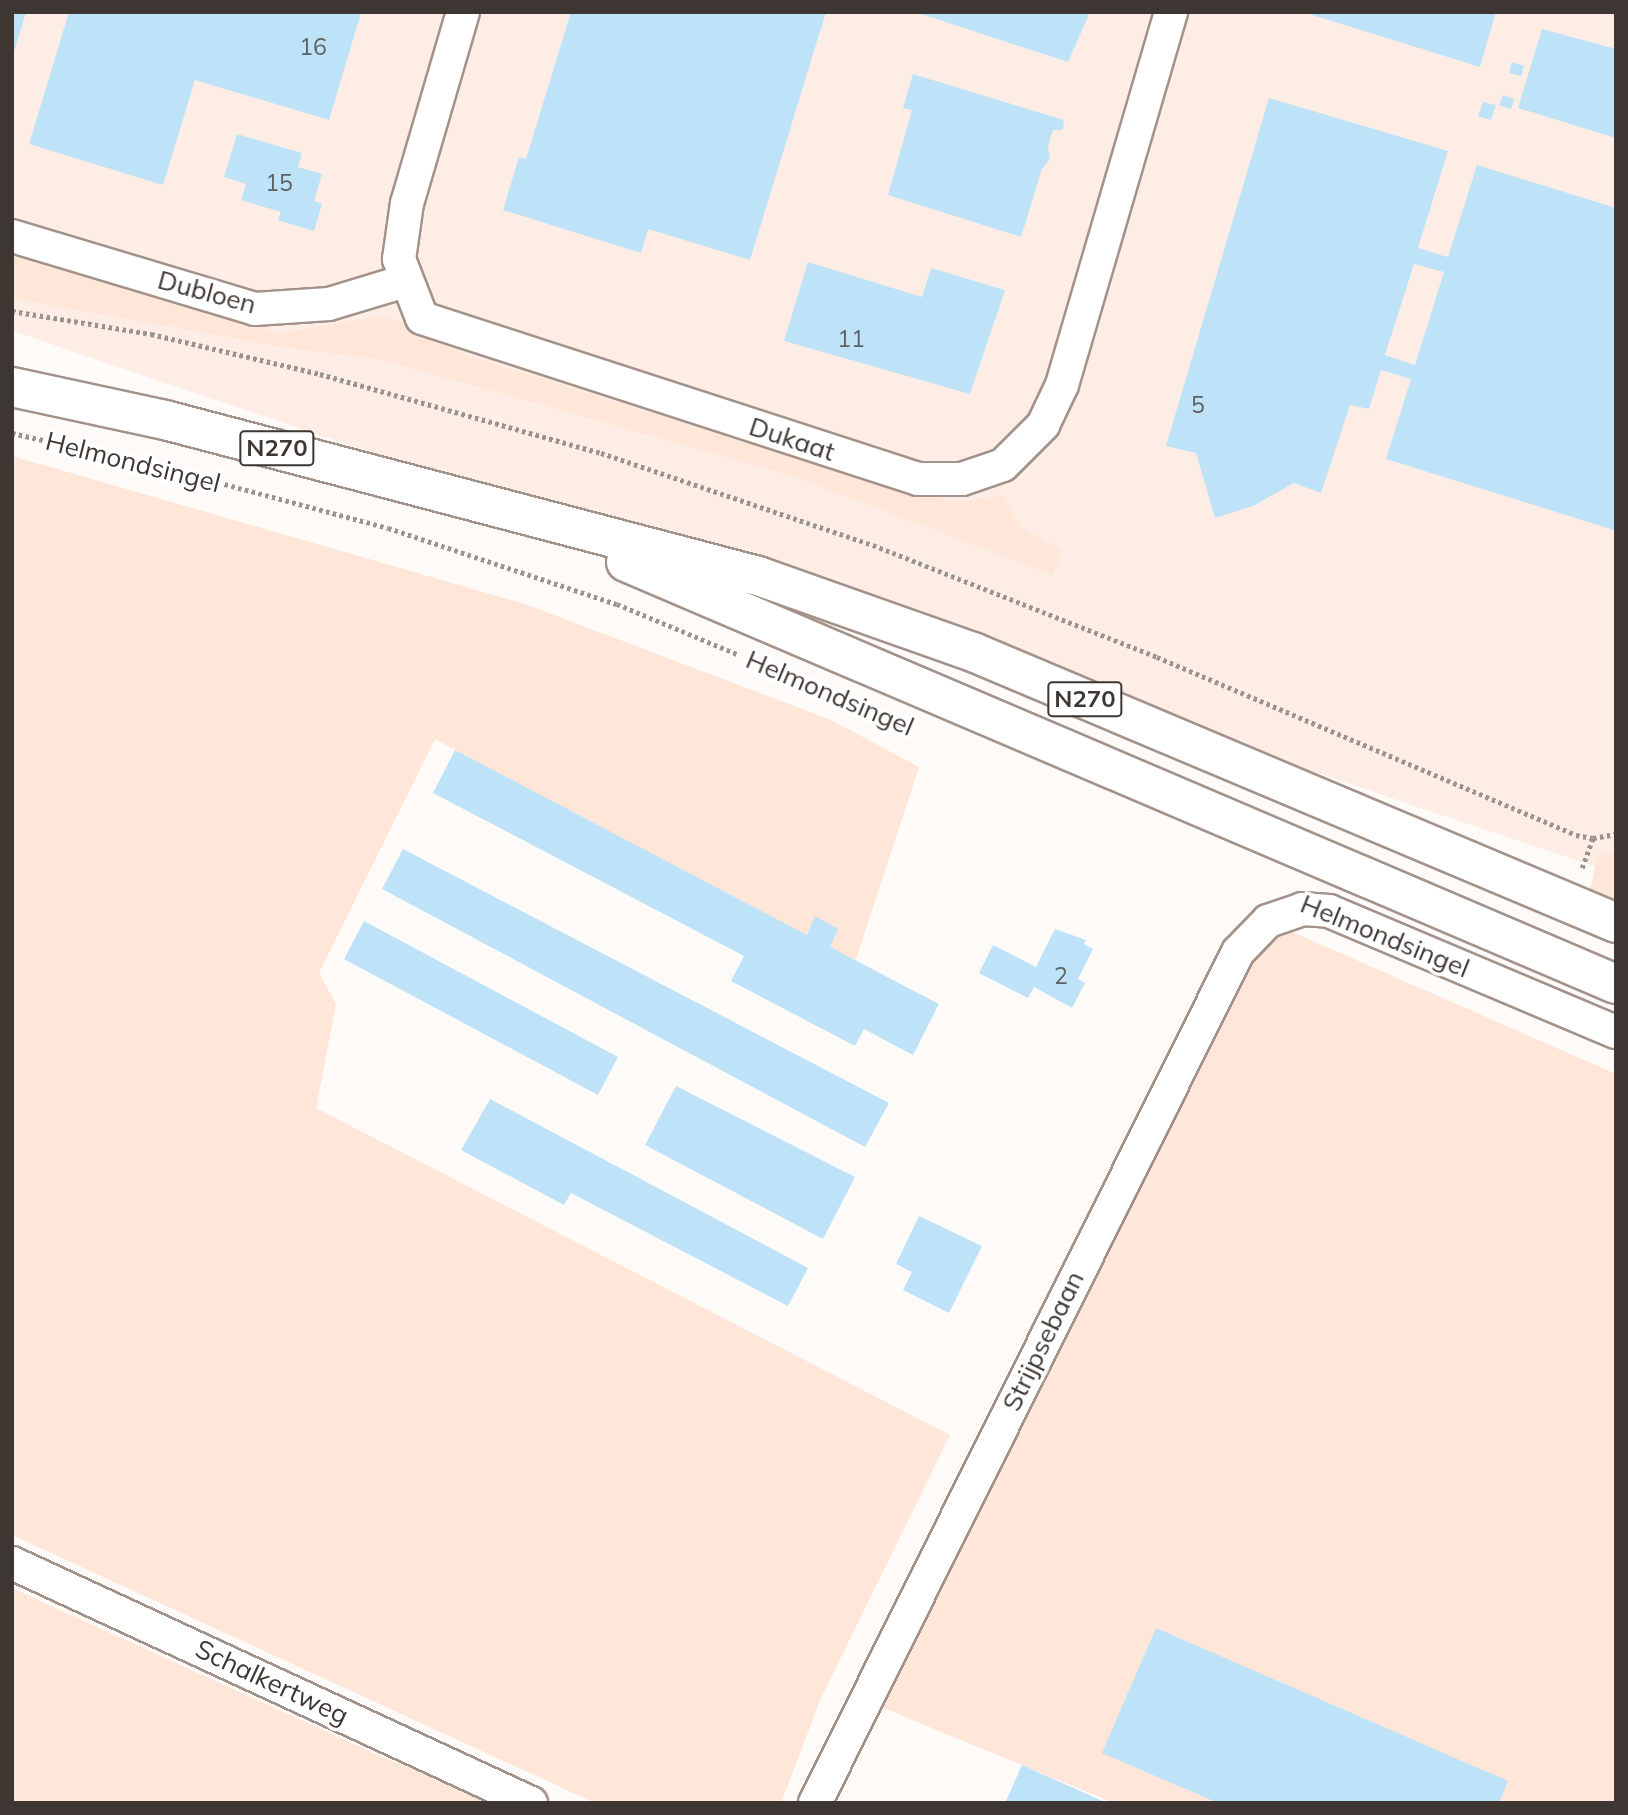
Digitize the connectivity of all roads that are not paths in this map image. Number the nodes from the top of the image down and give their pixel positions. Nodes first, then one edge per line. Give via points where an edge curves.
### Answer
1 (463, 12) edge
2 (1171, 12) edge
3 (12, 236) edge
4 (405, 281) junction
5 (12, 387) edge
6 (538, 522) junction
7 (1302, 908) joint
8 (1616, 923) edge
9 (1616, 984) edge
10 (1616, 1032) edge
11 (12, 1563) edge
12 (531, 1803) edge
13 (816, 1803) edge

1 - 4 street, Dukaat via 407,204 399,259
2 - 4 street, Dukaat via 1062,385 1042,425 1003,465 962,479 918,479 422,318
3 - 4 street, Dubloen via 255,309 329,304
5 - 6 main road, Helmondsingel / N270 via 165,420
6 - 8 main road, Helmondsingel / N270 via 758,576 973,652
6 - 9 main road, Helmondsingel / N270 via 746,616
7 - 10 street, Helmondsingel via 1358,921
7 - 13 street, Strijpsebaan via 1268,921 1238,952
11 - 12 street, Schalkertweg

